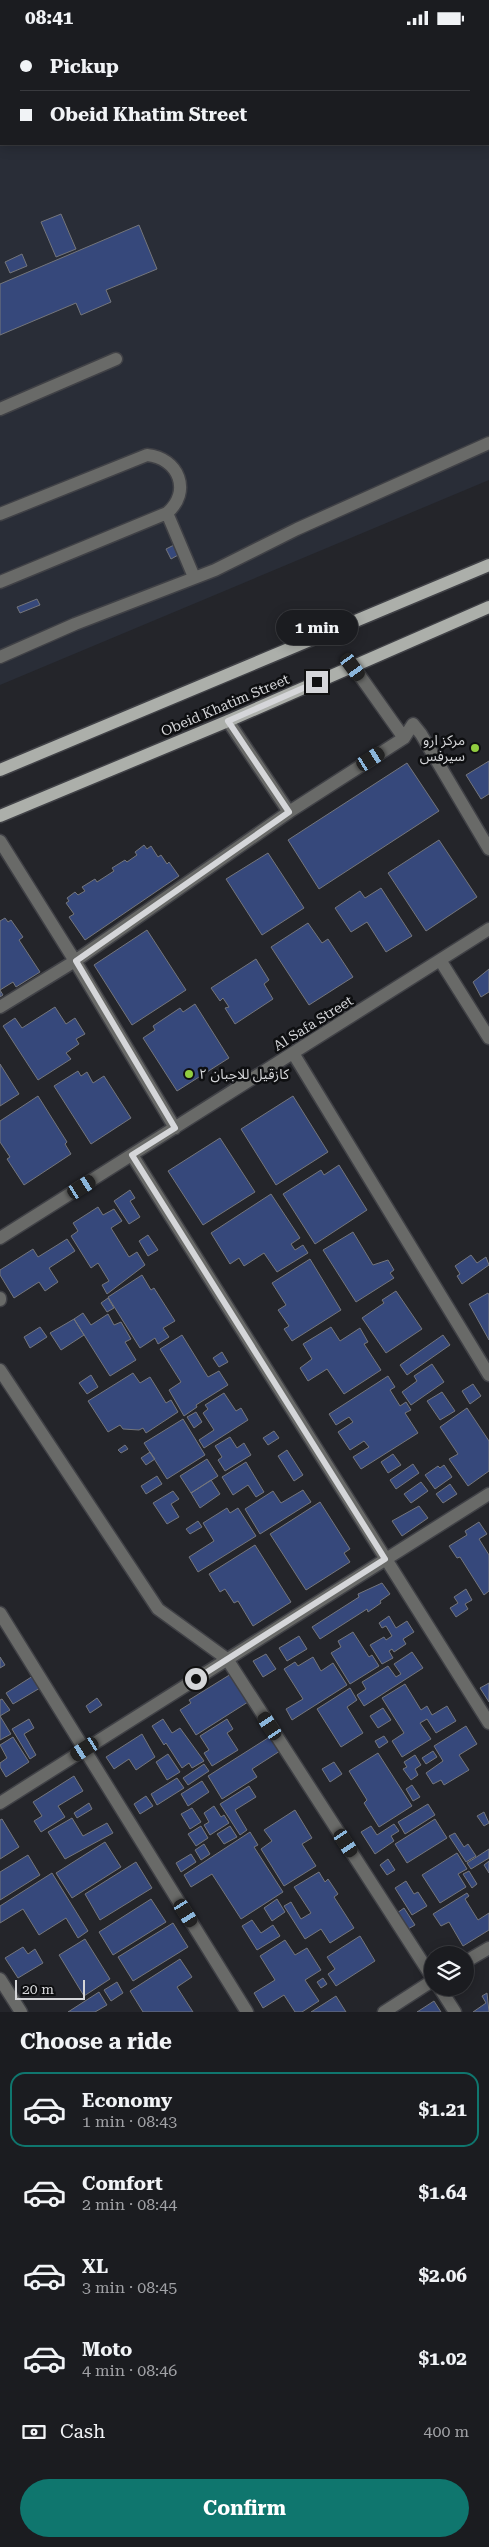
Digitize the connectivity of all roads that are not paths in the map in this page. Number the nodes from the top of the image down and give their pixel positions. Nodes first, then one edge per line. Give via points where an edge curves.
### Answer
1 (116, 359) dead end
2 (0, 409) edge
3 (489, 443) edge
4 (166, 513) junction
5 (0, 514) edge
6 (489, 565) edge
7 (194, 577) junction
8 (0, 582) edge
9 (489, 607) edge
10 (0, 657) edge
11 (353, 667) junction
12 (228, 721) junction
13 (404, 738) junction
14 (0, 770) edge
15 (289, 812) junction
16 (0, 816) edge
17 (0, 841) edge
18 (489, 849) edge
19 (489, 929) edge
20 (440, 960) junction
21 (76, 961) junction
22 (0, 1007) edge
23 (489, 1038) edge
24 (293, 1053) junction
25 (175, 1128) junction
26 (132, 1155) junction
27 (0, 1238) edge
28 (0, 1370) edge
29 (489, 1375) edge
30 (489, 1494) edge
31 (385, 1559) junction
32 (0, 1613) edge
33 (227, 1659) junction
34 (489, 1723) edge
35 (85, 1749) junction
36 (0, 1803) edge
37 (489, 1948) edge
38 (474, 1957) edge
39 (424, 1965) edge
40 (0, 1979) edge
41 (424, 1986) edge
42 (445, 1996) edge
43 (21, 2012) edge
44 (247, 2012) edge
45 (384, 2012) edge
46 (455, 2012) edge

1 - 2 street
3 - 7 street via 297,529 216,570
4 - 5 street via 178,500 180,481 172,465 164,459 147,455
4 - 7 street
4 - 8 street
6 - 14 main road, Obeid Khatim Street
7 - 10 street
9 - 11 main road, Obeid Khatim Street
11 - 12 main road, Obeid Khatim Street
11 - 13 street
12 - 15 street
12 - 16 main road, Obeid Khatim Street
13 - 15 street
13 - 18 street via 413,724
15 - 21 street
17 - 21 street
19 - 20 street, Al Safa Street
20 - 23 street
20 - 24 street, Al Safa Street
21 - 22 street
21 - 25 street
24 - 25 street, Al Safa Street
24 - 29 street
25 - 26 street, Al Safa Street
26 - 27 street, Al Safa Street
26 - 31 street
28 - 33 street via 158,1609
30 - 31 street
31 - 33 street
31 - 34 street
32 - 35 street
33 - 35 street
33 - 39 street
35 - 36 street
35 - 44 street
37 - 38 street
40 - 43 street
41 - 45 street
42 - 46 street

